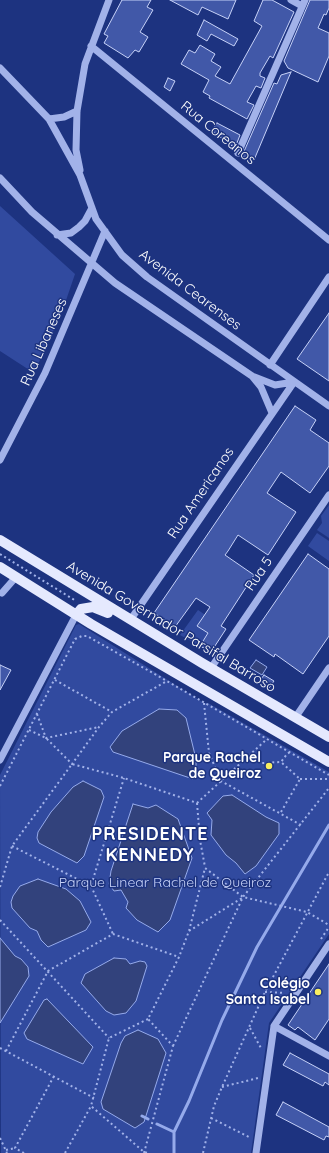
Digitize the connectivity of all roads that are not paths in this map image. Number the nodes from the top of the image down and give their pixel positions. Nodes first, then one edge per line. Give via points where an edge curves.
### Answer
1 (109, 0) edge
2 (291, 0) edge
3 (304, 3) edge
4 (91, 46) junction
5 (0, 68) edge
6 (77, 111) junction
7 (49, 119) junction
8 (238, 152) dead end
9 (80, 175) junction
10 (0, 178) edge
11 (92, 208) junction
12 (105, 231) junction
13 (57, 235) junction
14 (329, 240) edge
15 (91, 264) junction
16 (329, 277) edge
17 (270, 365) junction
18 (252, 376) junction
19 (294, 382) junction
20 (329, 406) edge
21 (272, 413) junction
22 (0, 460) edge
23 (329, 495) edge
24 (0, 540) edge
25 (0, 567) edge
26 (16, 577) junction
27 (2, 593) dead end
28 (76, 615) junction
29 (131, 619) junction
30 (206, 665) junction
31 (329, 668) edge
32 (296, 718) junction
33 (329, 737) edge
34 (0, 760) edge
35 (329, 762) edge
36 (329, 944) edge
37 (274, 1026) junction
38 (329, 1056) edge
39 (256, 1153) edge

1 - 4 street
2 - 3 street
3 - 8 street
4 - 6 street via 85,64
4 - 14 street, Rua Coreanos
5 - 7 street, Avenida Cearenses
6 - 7 street via 64,117
6 - 9 street via 76,150
7 - 9 street, Avenida Cearenses
9 - 11 street, Avenida Cearenses
10 - 13 street
11 - 12 street, Avenida Cearenses
11 - 13 street via 80,227 71,233
12 - 15 street, Rua Libaneses
12 - 17 street, Avenida Cearenses via 122,255 147,278
13 - 15 street
15 - 18 street
15 - 22 street, Rua Libaneses via 45,373
16 - 17 street
17 - 19 street, Avenida Cearenses
18 - 19 street via 275,385
18 - 21 street via 261,387
19 - 20 street, Avenida Cearenses
19 - 21 street, Rua Americanos
21 - 29 street, Rua Americanos
23 - 30 street, Rua 5
24 - 29 main road, Avenida Governador Parsifal Barroso
25 - 26 main road
26 - 27 street
26 - 28 main road
28 - 30 main road via 86,607 100,609 175,654
28 - 34 street
28 - 35 main road
29 - 30 main road, Avenida Governador Parsifal Barroso
30 - 32 main road, Avenida Governador Parsifal Barroso
31 - 32 street
32 - 33 main road, Avenida Governador Parsifal Barroso
36 - 37 street
37 - 38 street
37 - 39 street

